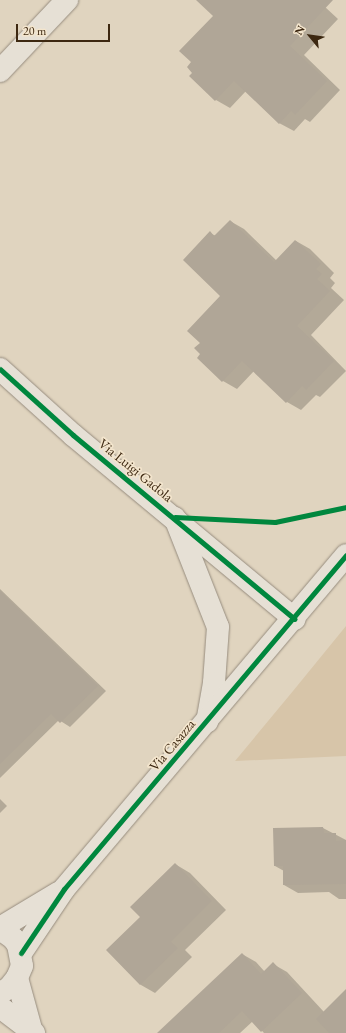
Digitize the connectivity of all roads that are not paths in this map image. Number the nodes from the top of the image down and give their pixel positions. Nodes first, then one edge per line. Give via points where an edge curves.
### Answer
1 (67, 0) edge
2 (0, 72) edge
3 (0, 369) edge
4 (175, 517) junction
5 (346, 556) edge
6 (294, 619) junction
7 (207, 722) junction
8 (64, 889) junction
9 (0, 928) edge
10 (21, 953) junction
11 (17, 978) junction
12 (0, 993) edge
13 (0, 1007) edge
14 (32, 1031) edge

1 - 2 street
3 - 4 street, Via Luigi Gadola via 73,435
4 - 6 street, Via Luigi Gadola
4 - 7 street, Via Luigi Gadola via 218,627 214,683
5 - 6 street, Via Casazza
6 - 7 street, Via Casazza
7 - 8 street, Via Casazza
8 - 9 street, Via Casazza
8 - 10 street, Via Casazza
9 - 10 street via 13,938
10 - 11 street via 22,966
11 - 12 street via 9,988
11 - 14 street
13 - 14 street

